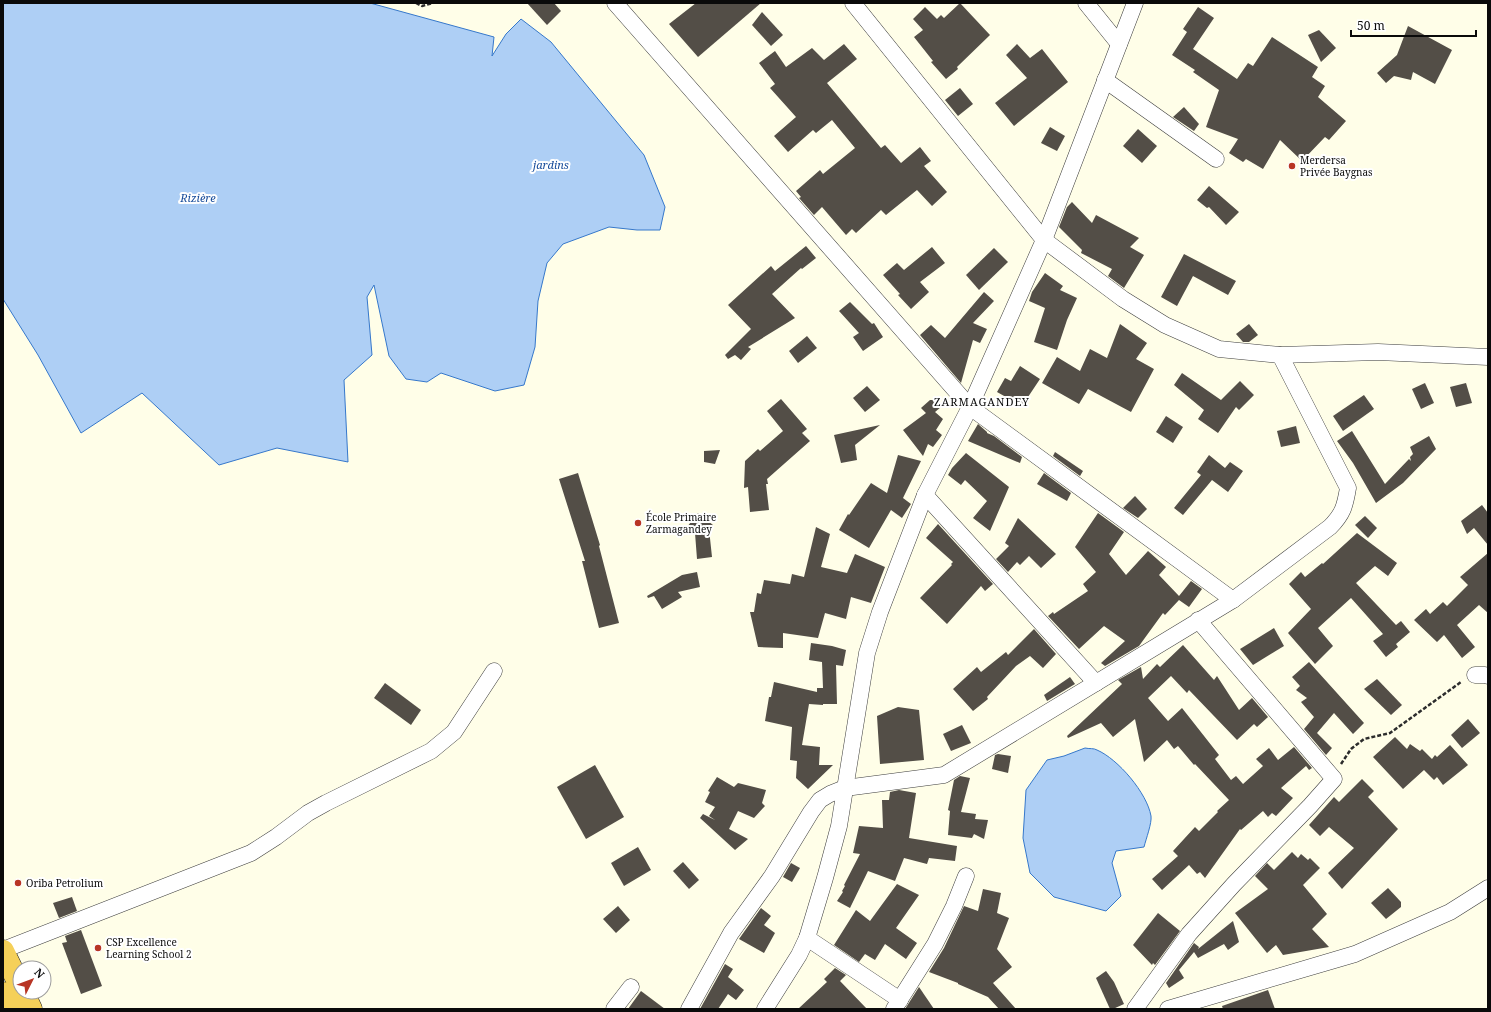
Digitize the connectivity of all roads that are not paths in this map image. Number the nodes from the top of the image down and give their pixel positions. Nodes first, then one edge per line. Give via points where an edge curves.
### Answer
1 (615, 3) edge
2 (853, 3) edge
3 (1086, 3) edge
4 (1135, 3) edge
5 (1119, 44) junction
6 (1105, 80) junction
7 (1216, 159) dead end
8 (1044, 240) junction
9 (1280, 355) junction
10 (1488, 357) edge
11 (970, 407) junction
12 (925, 495) junction
13 (1233, 600) junction
14 (1198, 620) junction
15 (494, 671) dead end
16 (1096, 683) junction
17 (845, 788) junction
18 (966, 876) dead end
19 (1488, 888) edge
20 (807, 938) junction
21 (3, 951) edge
22 (12, 970) edge
23 (631, 987) dead end
24 (3, 993) edge
25 (897, 1004) edge
26 (11, 1009) edge
27 (614, 1009) edge
28 (689, 1009) edge
29 (765, 1009) edge
30 (1135, 1009) edge
31 (1168, 1009) edge

1 - 11 street
2 - 8 street
3 - 5 street
4 - 5 street
5 - 6 street
6 - 7 street
6 - 8 street
8 - 9 street via 1123,300 1166,325 1219,349
8 - 11 street
9 - 10 street via 1378,352
9 - 13 street via 1348,488 1346,499 1339,518 1330,527
11 - 12 street
11 - 13 street
12 - 16 street
12 - 17 street via 867,653
13 - 14 street
14 - 16 street
14 - 30 street via 1334,779 1189,934
15 - 21 street via 454,732 431,751 308,813 276,838 251,853
16 - 17 street via 944,775
17 - 20 street via 839,826
17 - 28 street via 820,800 811,812 772,876 731,933
18 - 25 street via 935,944
19 - 31 street via 1450,912 1355,954
20 - 25 street
20 - 29 street
21 - 22 highway
23 - 27 street
24 - 26 highway

